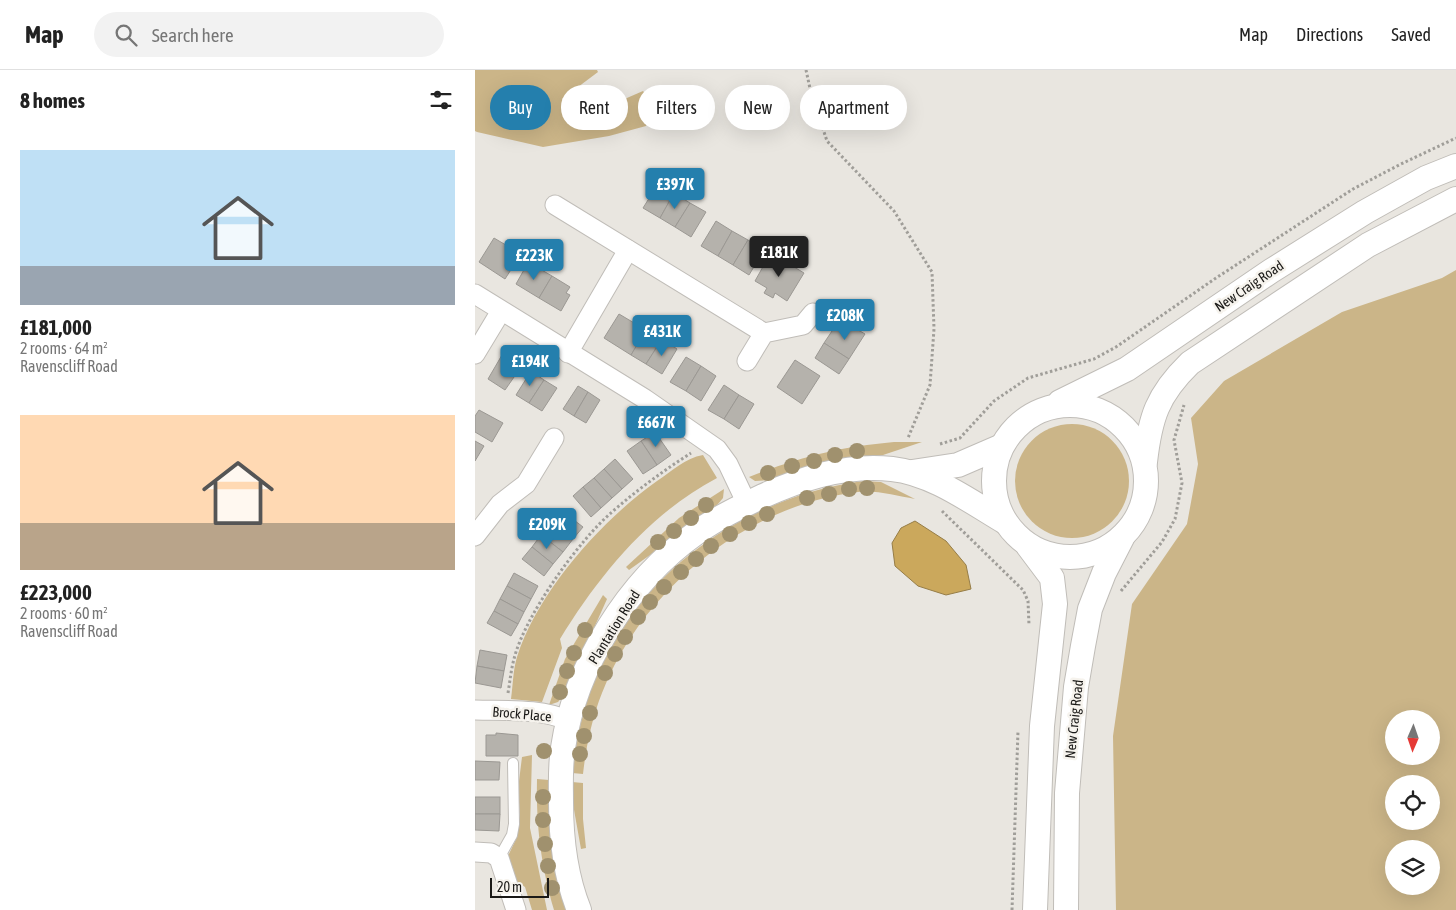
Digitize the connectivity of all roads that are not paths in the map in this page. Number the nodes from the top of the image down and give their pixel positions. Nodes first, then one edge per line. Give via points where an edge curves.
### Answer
1 (1456, 166) edge
2 (1456, 200) edge
3 (555, 205) dead end
4 (629, 250) junction
5 (475, 294) edge
6 (501, 311) junction
7 (813, 313) dead end
8 (764, 333) junction
9 (568, 353) junction
10 (475, 354) edge
11 (747, 361) dead end
12 (1045, 409) junction
13 (554, 438) dead end
14 (1002, 446) junction
15 (1145, 462) junction
16 (912, 472) junction
17 (747, 504) junction
18 (1005, 522) junction
19 (475, 535) edge
20 (1123, 537) junction
21 (1025, 543) junction
22 (475, 710) edge
23 (569, 722) junction
24 (513, 763) dead end
25 (475, 852) edge
26 (499, 858) junction
27 (516, 910) edge
28 (579, 910) edge
29 (1035, 910) edge
30 (1066, 910) edge

1 - 12 street, New Craig Road via 1426,178 1365,212 1127,369
2 - 15 street via 1368,245 1190,363 1174,378 1154,411
3 - 4 street
4 - 8 street
4 - 9 street
5 - 6 street
6 - 9 street
6 - 10 street
7 - 8 street via 803,326
8 - 11 street
9 - 17 street via 719,450
12 - 14 street via 1027,417
12 - 15 street via 1065,404 1087,406 1107,413 1124,426 1137,443
13 - 19 street via 526,484 500,504
14 - 16 street, Plantation Road via 958,465
14 - 18 street via 993,477 994,492
15 - 20 street via 1147,483 1144,502 1136,521
16 - 17 street, Plantation Road via 891,468 834,472 797,482
16 - 18 street, Plantation Road
17 - 23 street, Plantation Road via 695,533 670,554 627,601 589,665
18 - 21 street
20 - 21 street via 1106,549 1086,556 1065,558 1044,553
20 - 30 street, New Craig Road via 1090,608 1076,687 1067,793
21 - 29 street via 1052,578 1055,604 1042,726
22 - 23 street, Brock Place via 544,714
23 - 28 street, Plantation Road via 563,748 561,824 567,873
24 - 26 lane via 513,830
25 - 26 street via 491,853
26 - 27 street

